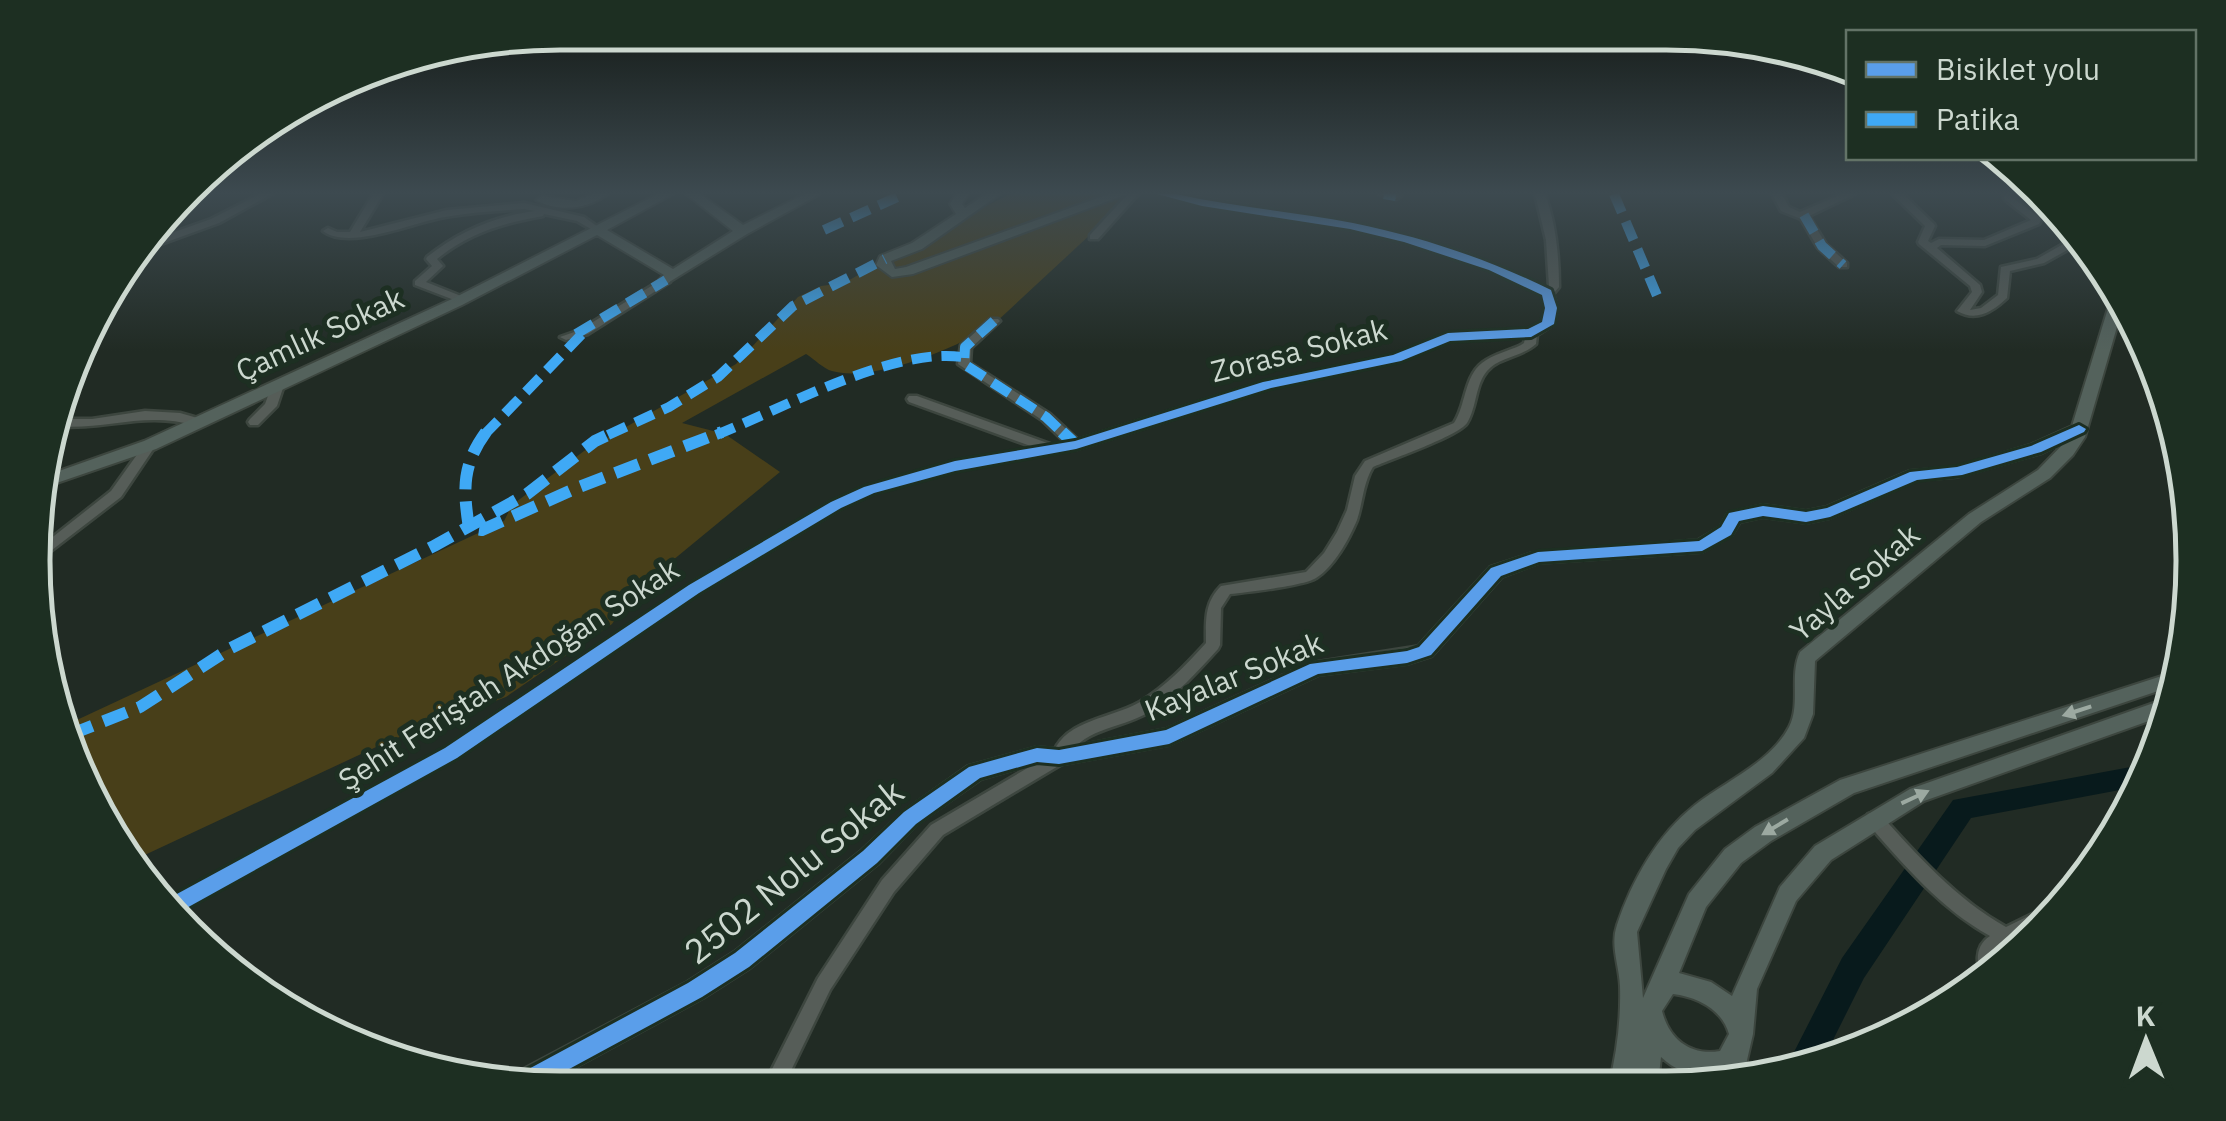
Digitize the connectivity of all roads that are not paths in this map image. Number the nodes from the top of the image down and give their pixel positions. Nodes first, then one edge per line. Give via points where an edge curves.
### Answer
1 (452, 246) edge
2 (563, 246) edge
3 (624, 246) edge
4 (718, 246) edge
5 (916, 246) edge
6 (976, 246) edge
7 (1432, 246) edge
8 (1553, 246) edge
9 (1822, 246) edge
10 (2067, 246) edge
11 (1931, 248) edge
12 (1842, 266) dead end
13 (671, 277) junction
14 (1547, 294) junction
15 (462, 300) junction
16 (2113, 315) edge
17 (994, 321) dead end
18 (1531, 333) junction
19 (566, 336) dead end
20 (278, 384) junction
21 (913, 399) dead end
22 (69, 422) edge
23 (197, 422) junction
24 (254, 422) dead end
25 (2080, 429) junction
26 (150, 445) junction
27 (1076, 445) junction
28 (1053, 450) junction
29 (57, 477) edge
30 (823, 513) joint
31 (50, 547) edge
32 (2161, 683) edge
33 (2153, 711) edge
34 (1059, 757) junction
35 (1874, 819) junction
36 (181, 901) edge
37 (2015, 932) edge
38 (2006, 936) junction
39 (1987, 957) edge
40 (1660, 988) junction
41 (1652, 1024) junction
42 (1738, 1042) junction
43 (1733, 1067) edge
44 (547, 1071) edge
45 (781, 1071) edge
46 (1624, 1071) edge
47 (1647, 1071) edge

1 - 15 street via 431,259 438,266 420,283
2 - 15 street, Çamlık Sokak
3 - 13 street
4 - 13 street
5 - 6 street via 885,258 883,265 908,271
7 - 14 street
8 - 14 street via 1554,287
9 - 12 street
10 - 11 street via 2005,269 2003,296 1969,314 1963,311 1975,285
13 - 19 street via 584,332
14 - 18 street via 1548,324
15 - 20 street, Çamlık Sokak
16 - 25 street, Yayla Sokak
17 - 27 street via 966,348 964,364 1046,417
18 - 27 street, Zorasa Sokak via 1448,337 1398,358 1268,384
18 - 34 street via 1523,350 1486,366 1458,426 1369,464 1351,517 1321,568 1217,596 1213,644 1173,689 1120,719 1073,734
20 - 23 street, Çamlık Sokak
20 - 24 street via 271,406
21 - 28 street
22 - 23 street via 161,414
23 - 26 street, Çamlık Sokak
25 - 34 street, Kayalar Sokak via 1973,467 1915,476 1830,512 1748,512 1702,546 1517,562 1496,572 1425,651 1316,668 1169,737
25 - 46 street, Yayla Sokak via 2053,469 1978,516 1807,656 1796,732 1682,826 1660,856 1626,934 1630,1040
26 - 29 street, Çamlık Sokak
26 - 31 street via 116,494
27 - 28 street, Zorasa Sokak
28 - 30 street, Zorasa Sokak via 909,477
30 - 36 street, Şehit Feriştah Akdoğan Sokak via 694,589 451,753
32 -> 40 street via 1847,786 1763,834 1732,856 1697,901
35 -> 33 street via 1917,795
34 - 44 street, 2502 Nolu Sokak via 1037,755 960,780 742,960
34 - 45 street via 936,830 888,886 824,984
35 - 38 street via 1934,883
35 - 42 street via 1824,853 1788,894 1745,989
37 - 38 street
38 - 39 street via 1990,946
40 - 41 street
40 - 42 street via 1686,982 1702,987 1726,1005
41 - 42 street via 1685,1061 1715,1066
41 - 47 street
42 - 43 street

